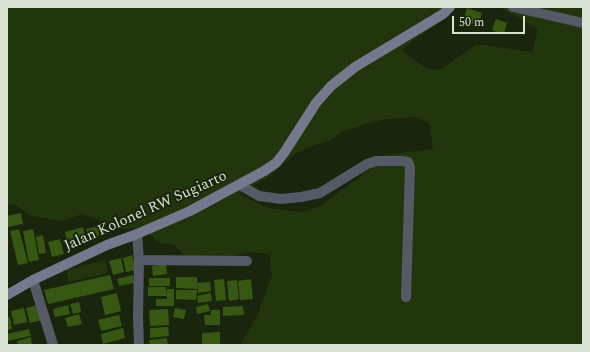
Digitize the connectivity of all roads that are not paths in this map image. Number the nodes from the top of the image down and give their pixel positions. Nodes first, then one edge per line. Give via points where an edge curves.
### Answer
1 (450, 7) edge
2 (513, 7) edge
3 (583, 23) edge
4 (240, 185) junction
5 (137, 234) junction
6 (139, 260) junction
7 (247, 261) dead end
8 (33, 280) junction
9 (7, 295) edge
10 (406, 297) dead end
11 (53, 345) edge
12 (139, 345) edge

1 - 4 main road, Jalan Kolonel RW Sugiarto via 443,14 355,67 330,86 276,163
2 - 3 street
4 - 5 main road, Jalan Kolonel RW Sugiarto
4 - 10 street via 259,196 281,199 301,197 320,193 376,161 408,162 410,167
5 - 6 street
5 - 8 main road, Jalan Kolonel RW Sugiarto
6 - 7 street
6 - 12 street
8 - 9 main road, Jalan Kolonel RW Sugiarto
8 - 11 street

